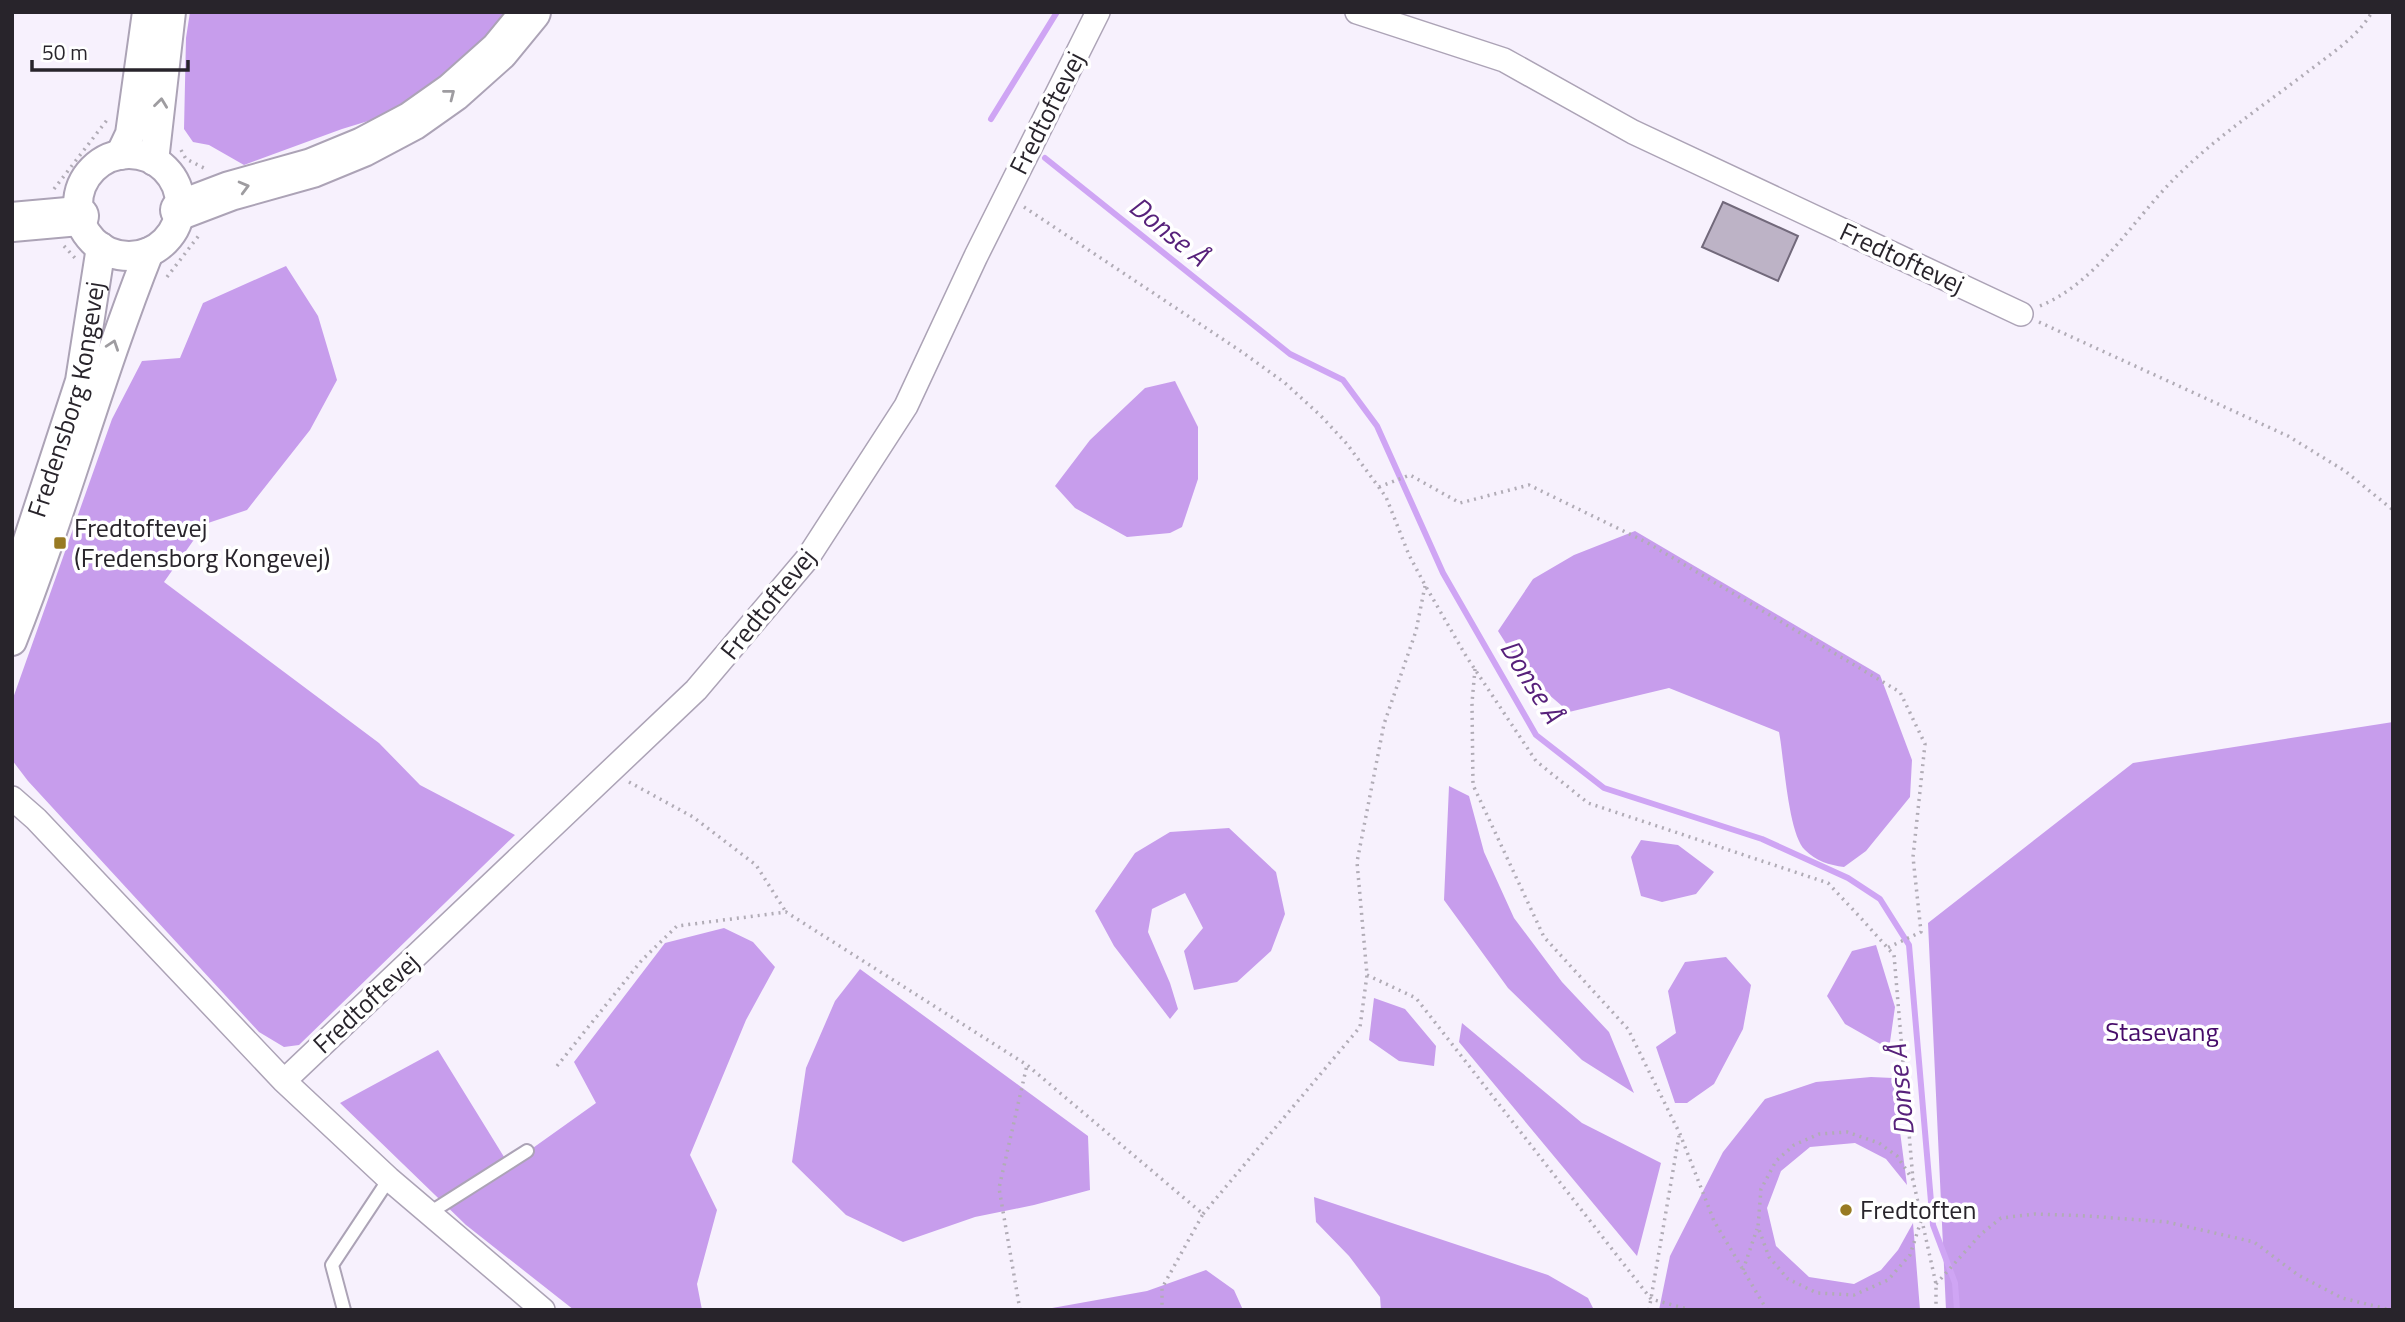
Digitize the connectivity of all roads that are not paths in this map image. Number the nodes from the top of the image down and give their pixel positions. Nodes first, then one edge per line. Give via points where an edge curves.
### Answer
1 (147, 12) edge
2 (171, 12) edge
3 (531, 12) edge
4 (1098, 12) edge
5 (1357, 12) edge
6 (156, 44) junction
7 (120, 155) junction
8 (154, 161) junction
9 (180, 210) junction
10 (79, 216) junction
11 (12, 222) edge
12 (101, 247) junction
13 (149, 252) junction
14 (2021, 314) road end
15 (12, 589) edge
16 (12, 641) edge
17 (12, 798) edge
18 (284, 1081) junction
19 (527, 1151) dead end
20 (389, 1179) junction
21 (431, 1212) junction
22 (344, 1310) edge
23 (543, 1310) edge

1 - 6 street
2 - 6 street
9 -> 3 highway via 312,169 412,121 499,51
4 - 18 street, Fredtoftevej via 906,406 807,559 696,690
5 - 14 street, Fredtoftevej via 1504,61 1633,132
6 - 7 street
8 -> 6 street
7 - 8 street
7 - 10 street via 92,170 81,191
8 - 9 street via 175,182
9 - 13 street via 171,236
10 - 11 highway
10 - 12 street
12 - 13 street via 116,255
12 - 15 street, Fredensborg Kongevej via 80,381
16 -> 13 street, Fredensborg Kongevej
17 - 18 street
18 - 20 street
19 - 21 lane
20 - 21 street
20 - 22 lane via 332,1265
21 - 23 street

